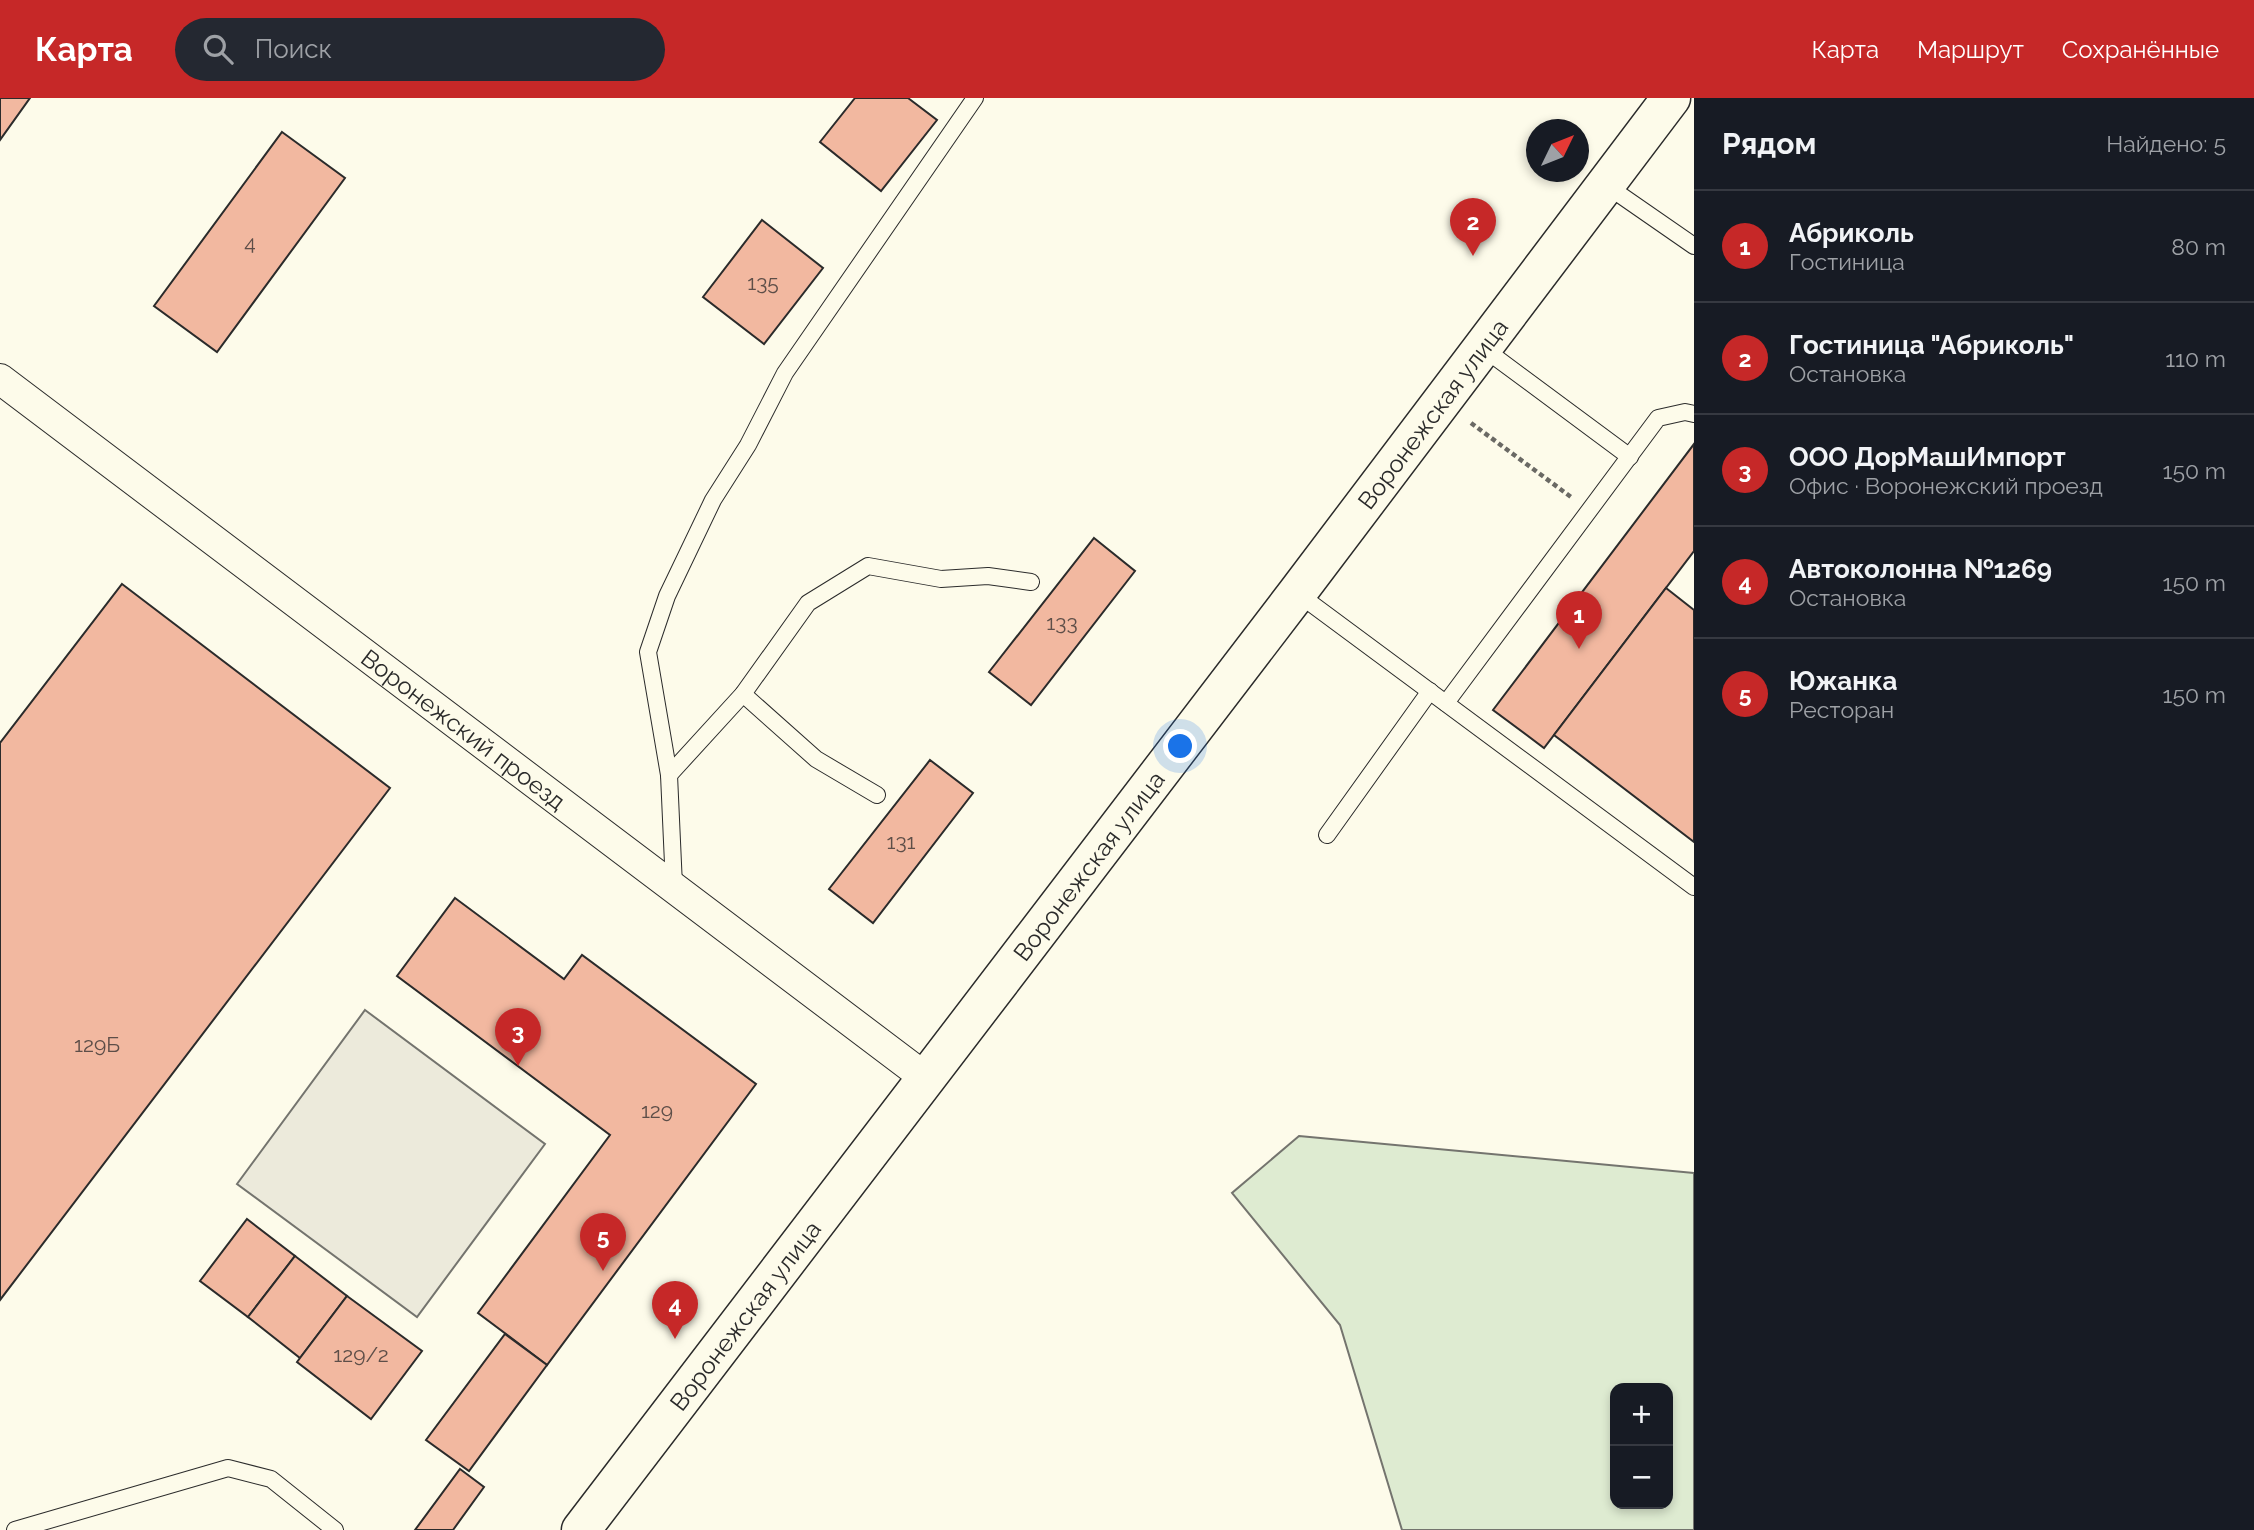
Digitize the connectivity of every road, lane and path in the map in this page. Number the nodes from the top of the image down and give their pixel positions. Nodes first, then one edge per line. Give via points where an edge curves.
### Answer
1 (975, 98) edge
2 (1671, 98) edge
3 (1606, 185) junction
4 (1694, 246) edge
5 (1483, 348) junction
6 (0, 379) edge
7 (1443, 402) junction
8 (1694, 414) edge
9 (1630, 457) junction
10 (1590, 511) junction
11 (1031, 582) dead end
12 (1297, 593) junction
13 (1430, 691) junction
14 (743, 694) junction
15 (1446, 703) junction
16 (669, 775) junction
17 (877, 794) dead end
18 (1328, 835) dead end
19 (674, 886) junction
20 (1694, 887) edge
21 (927, 1079) junction
22 (15, 1530) edge
23 (335, 1530) edge
24 (581, 1530) edge

1 - 16 lane via 785,373 748,445 712,500 667,596 648,652
2 - 3 highway, Воронежская улица
3 - 4 lane
3 - 5 highway, Воронежская улица
5 - 7 highway, Воронежская улица
5 - 9 lane
6 - 19 street, Воронежский проезд
7 - 10 path
7 - 12 highway, Воронежская улица
8 - 9 lane via 1658,418
9 - 10 lane
10 - 15 lane
11 - 14 lane via 988,576 942,579 868,566 808,603
12 - 13 lane
12 - 21 highway, Воронежская улица
13 - 15 lane
13 - 18 lane
14 - 16 lane
14 - 17 lane via 817,760
15 - 20 lane
16 - 19 lane
19 - 21 street, Воронежский проезд
21 - 24 highway, Воронежская улица
22 - 23 lane via 228,1468 271,1479

